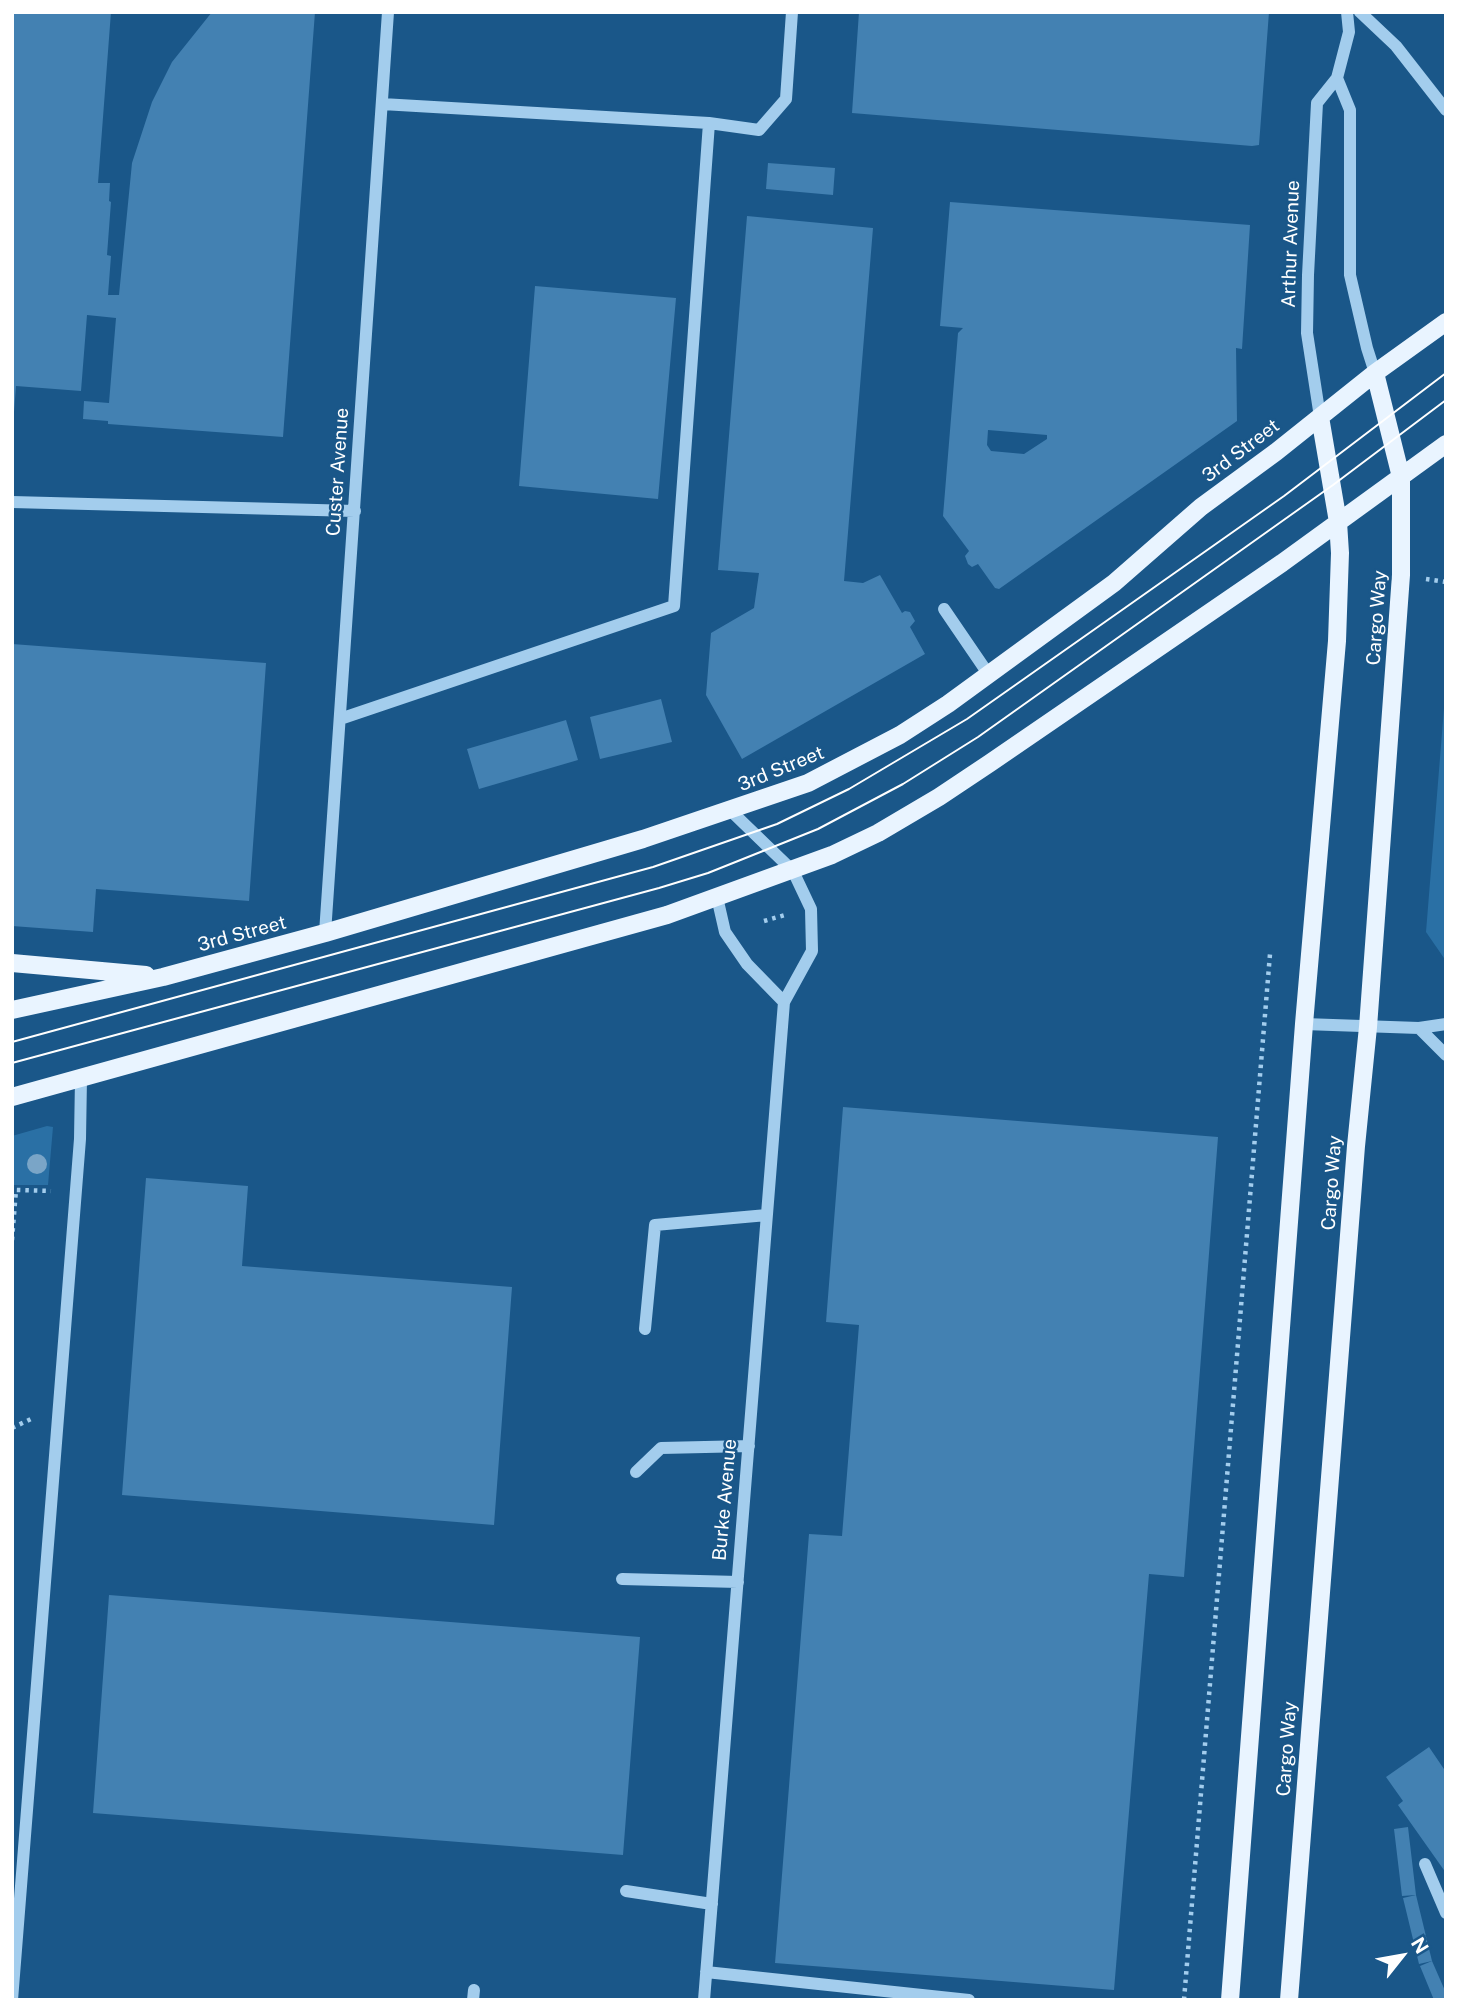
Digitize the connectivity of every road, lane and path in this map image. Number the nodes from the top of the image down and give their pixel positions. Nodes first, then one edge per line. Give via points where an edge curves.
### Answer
1 (388, 12) edge
2 (792, 12) edge
3 (1347, 12) edge
4 (1360, 12) edge
5 (1337, 78) junction
6 (382, 104) junction
7 (1446, 110) edge
8 (709, 123) junction
9 (1446, 322) edge
10 (1375, 373) junction
11 (1320, 417) junction
12 (1446, 444) edge
13 (1401, 477) junction
14 (12, 502) edge
15 (355, 511) junction
16 (1338, 522) junction
17 (944, 609) dead end
18 (989, 675) junction
19 (340, 719) junction
20 (731, 811) junction
21 (793, 871) junction
22 (717, 897) junction
23 (785, 915) dead end
24 (764, 922) dead end
25 (325, 933) junction
26 (1270, 954) dead end
27 (12, 963) edge
28 (163, 977) junction
29 (784, 1002) junction
30 (12, 1010) edge
31 (1304, 1024) junction
32 (1446, 1024) edge
33 (1368, 1027) junction
34 (1419, 1028) junction
35 (1446, 1055) edge
36 (82, 1077) junction
37 (12, 1097) edge
38 (52, 1179) dead end
39 (767, 1215) junction
40 (13, 1233) edge
41 (12, 1240) edge
42 (645, 1329) dead end
43 (748, 1446) junction
44 (636, 1472) dead end
45 (622, 1579) dead end
46 (738, 1583) junction
47 (1426, 1864) dead end
48 (626, 1891) dead end
49 (1443, 1898) edge
50 (712, 1904) junction
51 (1446, 1913) edge
52 (706, 1972) junction
53 (12, 2000) edge
54 (704, 2000) edge
55 (970, 2000) edge
56 (1184, 2000) edge
57 (1230, 2000) edge
58 (1289, 2000) edge

1 - 6 street, Custer Avenue
2 - 8 street via 786,99 759,130
3 - 5 street, Arthur Avenue via 1349,32
4 - 7 street via 1396,46
5 - 10 street via 1350,110 1350,275
5 - 11 street, Arthur Avenue via 1317,103 1308,262 1307,333
6 - 8 street
6 - 15 street, Custer Avenue
8 - 19 street via 674,606
9 - 10 main road, 3rd Street
10 - 11 main road, 3rd Street
10 - 13 main road, Cargo Way
11 - 16 main road, Cargo Way
11 - 18 main road, 3rd Street via 1201,508 1114,583
12 - 13 main road
13 - 16 main road
13 - 33 main road, Cargo Way via 1401,575
14 - 15 street
15 - 19 street, Custer Avenue
16 - 21 main road via 939,797 878,833
16 - 31 main road, Cargo Way via 1337,641
17 - 18 street
18 - 20 main road, 3rd Street via 846,765 798,788
19 - 25 street, Custer Avenue
20 - 21 street, Burke Avenue
20 - 25 main road, 3rd Street
21 - 22 main road
21 - 29 street, Burke Avenue via 811,909 813,951
22 - 29 street via 725,932 747,964
22 - 36 main road via 667,915
23 - 24 path
25 - 28 main road, 3rd Street
26 - 56 path
27 - 28 main road
28 - 30 main road, 3rd Street
29 - 39 street, Burke Avenue
31 - 33 street
31 - 57 main road, Cargo Way
32 - 34 street
33 - 34 street
33 - 58 main road, Cargo Way
34 - 35 street
36 - 37 main road
36 - 53 street
38 - 40 path via 51,1192 16,1190
39 - 42 street via 655,1226
39 - 43 street, Burke Avenue
40 - 41 path
43 - 44 street via 661,1448
43 - 46 street, Burke Avenue
45 - 46 street
46 - 50 street, Burke Avenue
47 - 49 street
48 - 50 street
49 - 51 street
50 - 52 street, Burke Avenue
52 - 54 street, Burke Avenue
52 - 55 street

